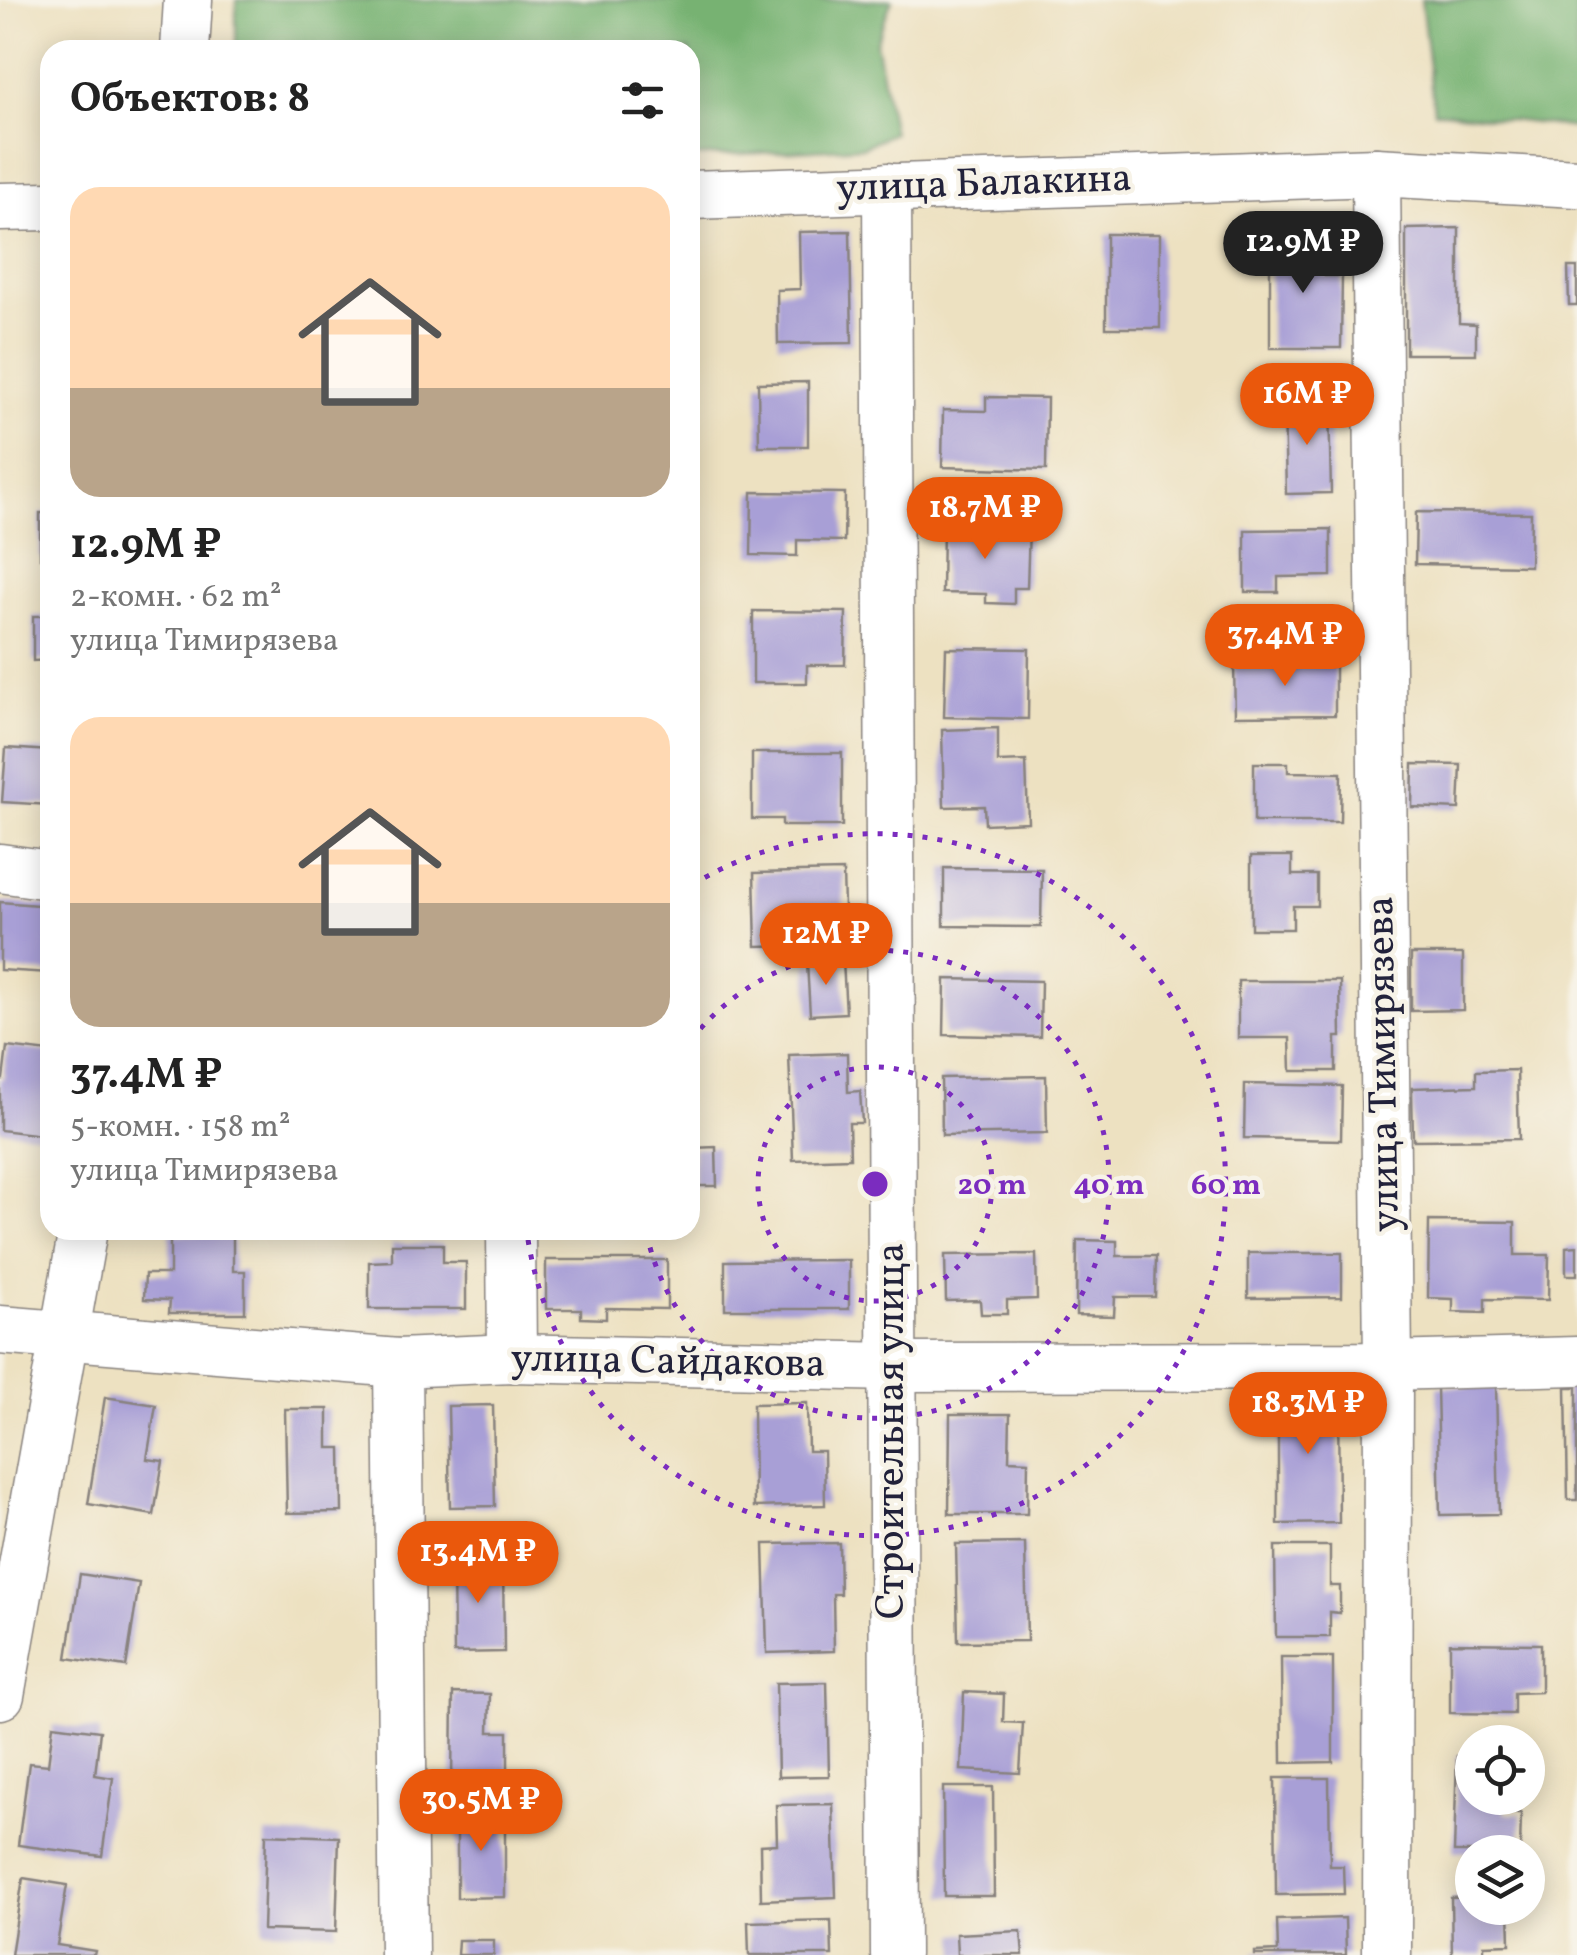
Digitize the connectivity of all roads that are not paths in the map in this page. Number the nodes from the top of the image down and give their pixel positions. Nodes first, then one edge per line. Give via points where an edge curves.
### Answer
1 (188, 0) edge
2 (186, 40) edge
3 (1376, 172) junction
4 (1577, 183) edge
5 (887, 187) junction
6 (700, 195) edge
7 (40, 206) edge
8 (0, 207) edge
9 (0, 868) edge
10 (40, 874) edge
11 (81, 1240) edge
12 (511, 1240) edge
13 (0, 1330) edge
14 (64, 1335) junction
15 (512, 1358) junction
16 (1577, 1361) edge
17 (398, 1364) junction
18 (1388, 1366) junction
19 (892, 1367) junction
20 (0, 1695) edge
21 (404, 1955) edge
22 (895, 1955) edge
23 (1387, 1955) edge

1 - 2 street
3 - 4 street, улица Балакина
3 - 5 street, улица Балакина
3 - 18 street, улица Тимирязева
5 - 6 street, улица Балакина
5 - 19 street, Строительная улица
7 - 8 street
9 - 10 street
11 - 14 street
12 - 15 street
13 - 14 street, улица Сайдакова
14 - 17 street, улица Сайдакова
14 - 20 street
15 - 17 street, улица Сайдакова
15 - 19 street, улица Сайдакова
16 - 18 street, улица Сайдакова
17 - 21 street
18 - 19 street, улица Сайдакова
18 - 23 street, улица Тимирязева
19 - 22 street, Строительная улица

